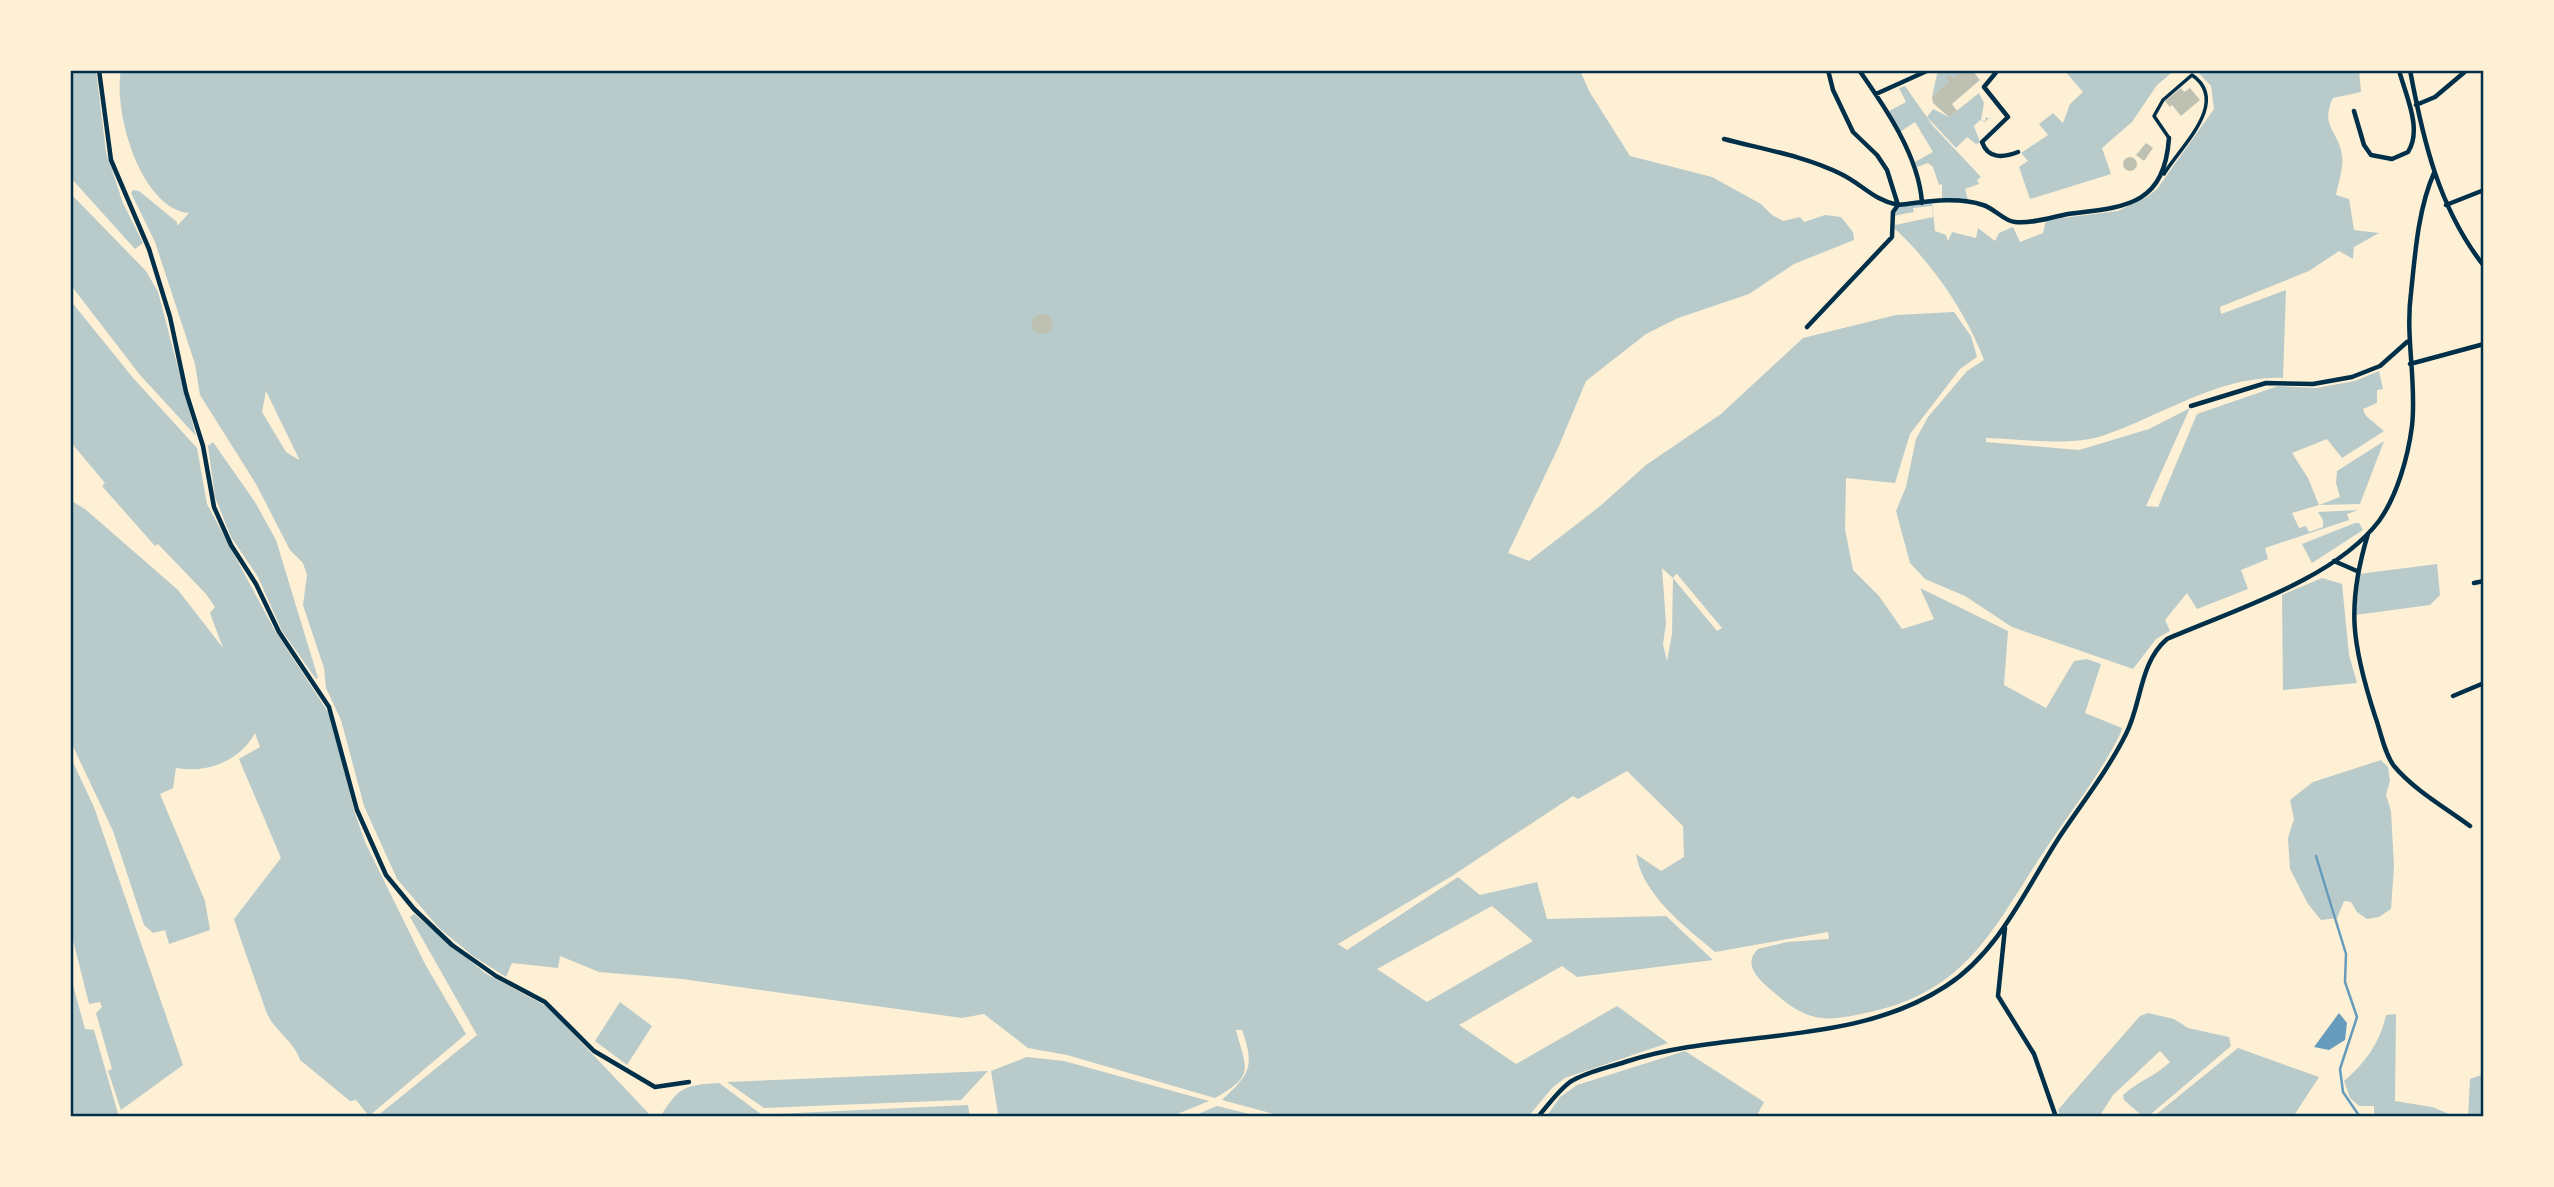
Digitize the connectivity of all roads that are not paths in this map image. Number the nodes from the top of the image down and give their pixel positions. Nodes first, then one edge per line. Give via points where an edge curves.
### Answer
1 (100, 70) edge
2 (1828, 70) edge
3 (1859, 70) edge
4 (1929, 70) edge
5 (1998, 70) edge
6 (2399, 70) edge
7 (2410, 70) edge
8 (2467, 70) edge
9 (1876, 94) junction
10 (2416, 105) junction
11 (2354, 111) dead end
12 (2420, 119) junction
13 (2413, 121) junction
14 (2169, 138) joint
15 (1724, 139) dead end
16 (2018, 152) dead end
17 (2434, 173) junction
18 (2164, 174) junction
19 (2484, 190) edge
20 (1922, 203) junction
21 (1898, 205) junction
22 (2446, 205) junction
23 (2484, 266) edge
24 (1807, 327) dead end
25 (2407, 342) junction
26 (2484, 344) edge
27 (2410, 364) junction
28 (2191, 406) dead end
29 (2368, 533) junction
30 (2334, 561) junction
31 (2357, 571) junction
32 (2484, 581) edge
33 (2474, 583) dead end
34 (2484, 683) edge
35 (2454, 696) dead end
36 (2470, 826) dead end
37 (2005, 927) junction
38 (689, 1082) dead end
39 (1538, 1117) edge
40 (2056, 1117) edge

1 - 38 street via 111,160 149,249 170,317 214,507 279,632 329,707 357,810 386,875 452,945 545,1002 608,1061 655,1087
2 - 21 street via 1853,132 1887,170
3 - 9 street
4 - 9 street
5 - 16 street via 1984,87 2008,117 1982,142 1983,147 2002,157
6 - 13 street
7 - 10 street
8 - 10 street via 2435,97
9 - 20 street via 1917,174
10 - 12 street
11 - 13 street via 2367,151 2382,158 2407,152 2413,142
12 - 13 street
12 - 17 street
14 - 18 street
14 - 18 street via 2154,116 2163,100 2192,75 2206,94 2207,111
15 - 21 street via 1814,163 1842,174 1880,202
17 - 22 street
17 - 25 street via 2414,262
18 - 20 street via 2144,195 2114,208 2013,223 1983,205
19 - 22 street
20 - 21 street
21 - 24 street via 1893,212 1892,237
22 - 23 street
25 - 27 street
25 - 28 street via 2380,366 2352,377 2314,384 2266,383
26 - 27 street
27 - 29 street via 2412,425 2408,443 2389,504
29 - 30 street
29 - 31 street
30 - 31 street
30 - 37 street via 2158,646 2126,734
31 - 36 street via 2352,606 2358,664 2389,758
32 - 33 street
34 - 35 street
37 - 39 street via 1955,980 1893,1012 1791,1034 1693,1044 1645,1055 1579,1077
37 - 40 street via 1998,996 2034,1054

